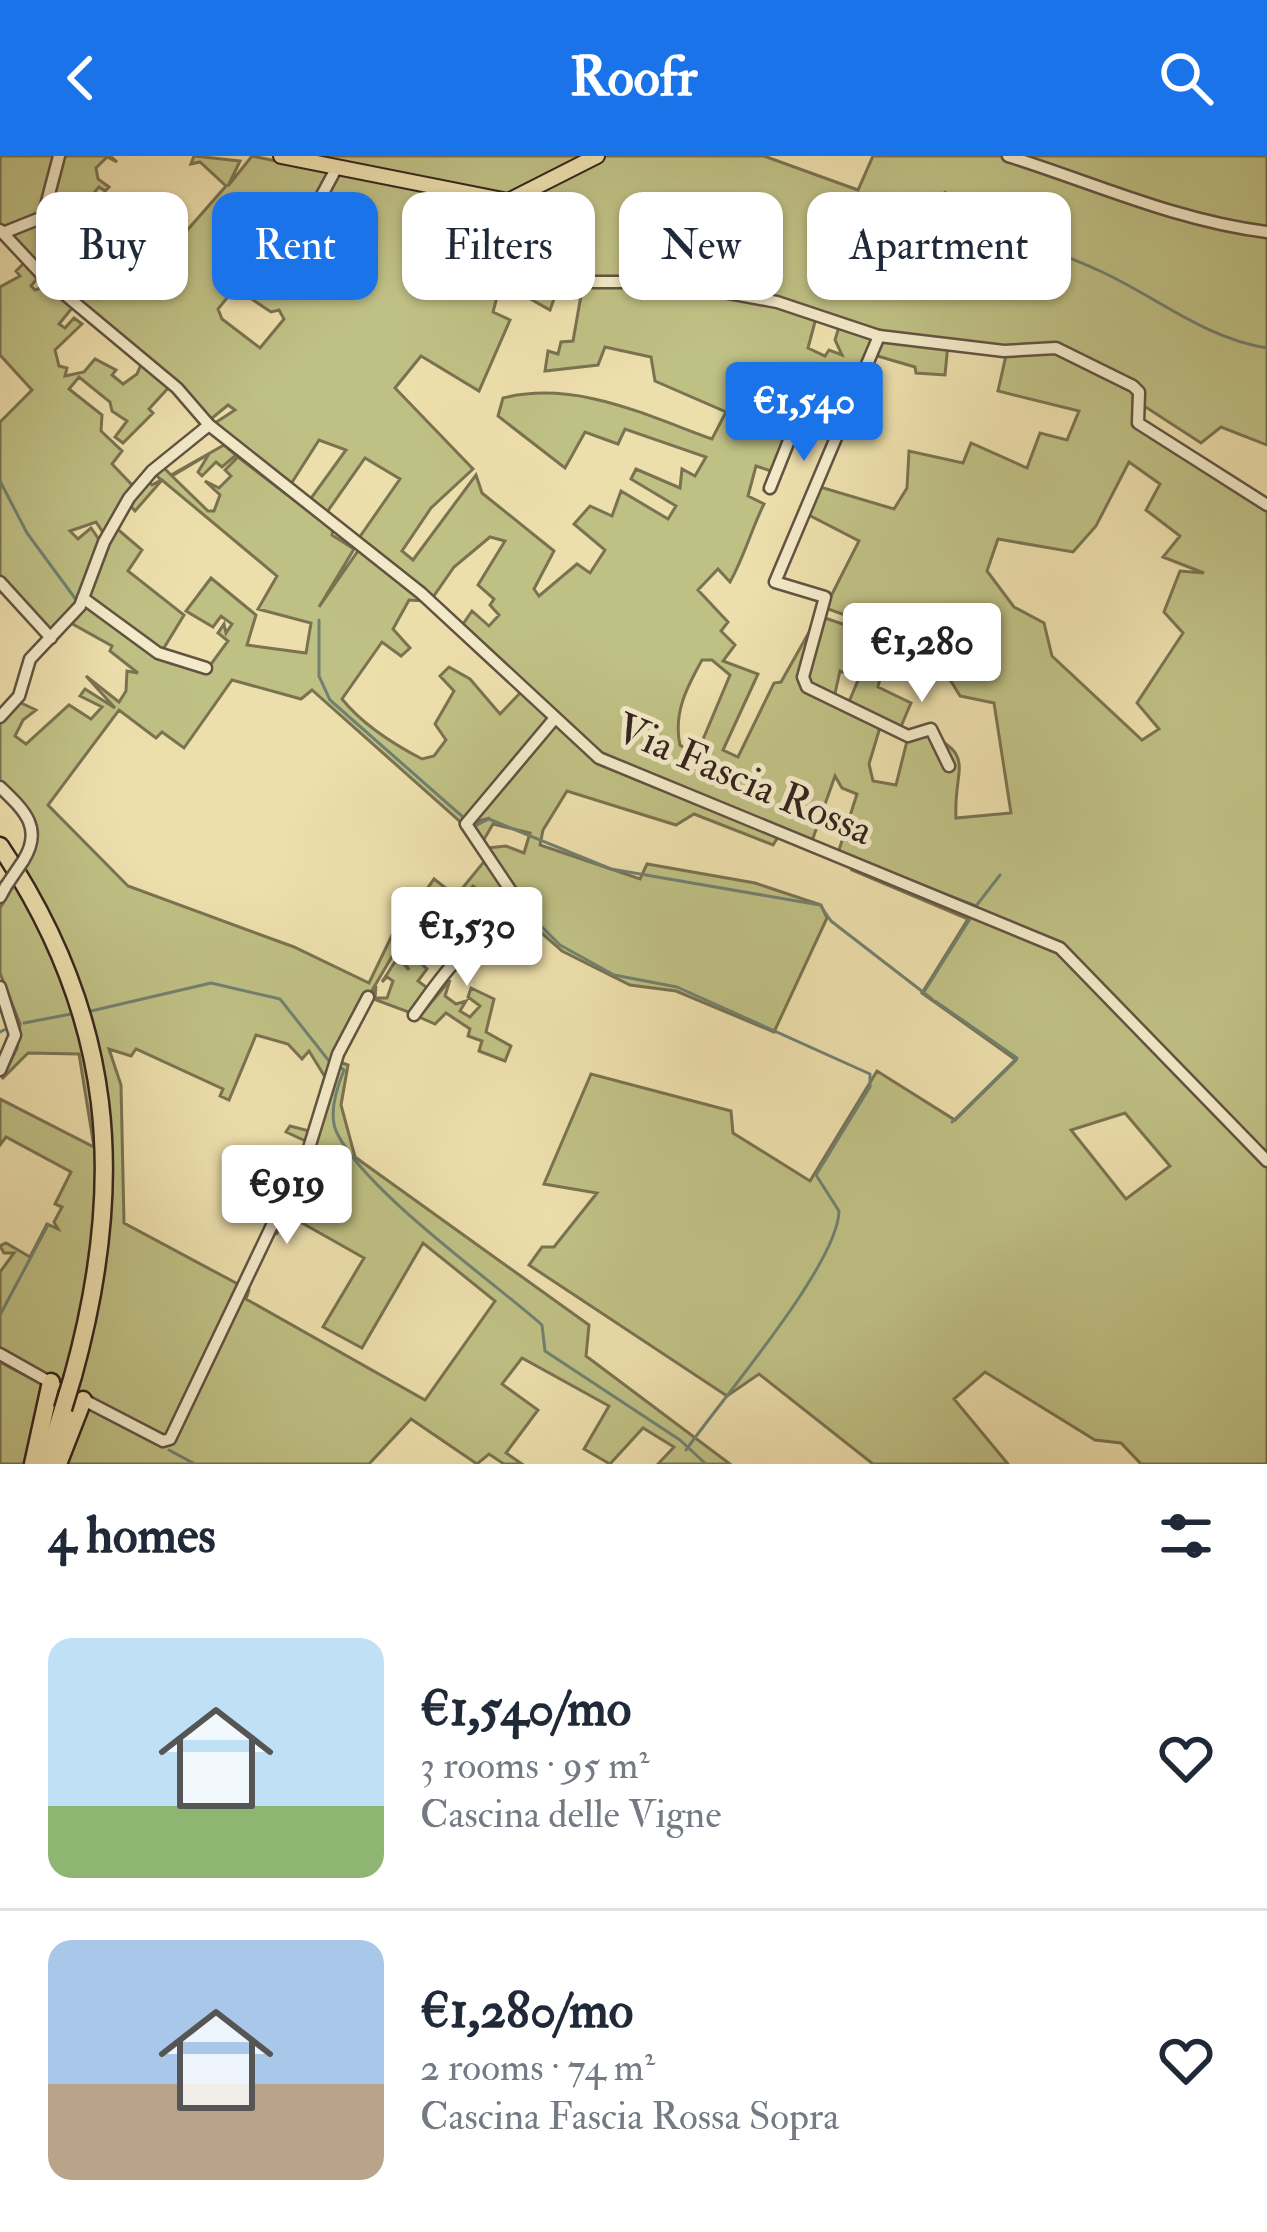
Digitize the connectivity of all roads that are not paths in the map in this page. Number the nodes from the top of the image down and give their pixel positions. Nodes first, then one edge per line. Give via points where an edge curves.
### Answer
1 (59, 156) edge
2 (597, 156) edge
3 (1008, 156) edge
4 (290, 157) edge
5 (337, 167) junction
6 (324, 192) edge
7 (453, 192) edge
8 (526, 192) edge
9 (2, 231) edge
10 (1267, 232) edge
11 (595, 283) edge
12 (879, 336) junction
13 (209, 425) junction
14 (838, 434) junction
15 (770, 488) dead end
16 (1267, 505) edge
17 (0, 582) edge
18 (83, 598) junction
19 (51, 638) junction
20 (206, 668) dead end
21 (0, 717) edge
22 (555, 718) junction
23 (950, 766) dead end
24 (0, 787) edge
25 (0, 846) edge
26 (3, 892) edge
27 (515, 898) junction
28 (498, 946) dead end
29 (0, 987) edge
30 (368, 997) dead end
31 (414, 1015) dead end
32 (6, 1048) edge
33 (0, 1070) edge
34 (1267, 1161) edge
35 (0, 1354) edge
36 (51, 1382) junction
37 (83, 1400) junction
38 (33, 1464) edge
39 (46, 1464) edge
40 (58, 1464) edge

1 - 9 street via 43,217
2 - 8 main road
3 - 10 street via 1060,178
4 - 5 main road
5 - 6 street
5 - 7 main road
9 - 13 street, Via Fascia Rossa
11 - 12 street via 669,282 777,302
12 - 14 street
12 - 16 street via 985,350 1056,348 1133,386 1141,426
13 - 18 street via 129,498
13 - 22 street, Via Fascia Rossa via 421,593
14 - 15 street via 796,423
14 - 23 street via 776,582 824,594 803,677 807,687 908,736 931,729
17 - 19 street
18 - 19 street
18 - 20 street via 158,653
19 - 21 street via 30,659 19,696
22 - 27 street via 466,824
22 - 34 street, Via Fascia Rossa via 614,767 1060,948
24 - 26 street, bridge via 32,825 33,839
25 - 39 highway, bridge via 59,954 96,1065 107,1204 93,1305
27 - 28 street via 529,918
27 - 31 street via 457,956
29 - 32 street via 14,1025
30 - 37 street via 338,1054 308,1148 173,1434 163,1441
32 - 33 street
35 - 36 street
36 - 37 street
36 - 38 highway
37 - 40 highway

